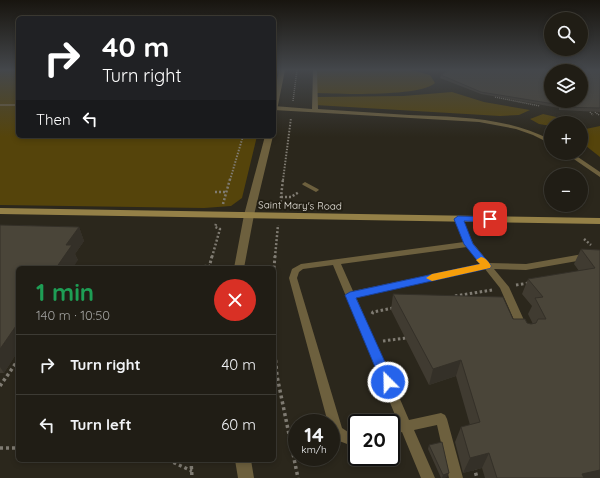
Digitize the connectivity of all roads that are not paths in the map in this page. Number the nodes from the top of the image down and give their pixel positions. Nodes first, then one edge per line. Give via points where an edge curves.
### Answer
1 (315, 92) edge
2 (0, 105) edge
3 (16, 105) edge
4 (276, 109) edge
5 (315, 111) junction
6 (348, 113) junction
7 (385, 115) junction
8 (338, 116) dead end
9 (422, 117) junction
10 (376, 119) dead end
11 (461, 120) junction
12 (413, 121) dead end
13 (452, 123) dead end
14 (492, 123) junction
15 (484, 126) dead end
16 (544, 137) edge
17 (269, 138) edge
18 (574, 160) edge
19 (598, 177) edge
20 (0, 211) edge
21 (250, 215) junction
22 (458, 219) junction
23 (600, 221) edge
24 (468, 244) junction
25 (597, 251) edge
26 (336, 262) junction
27 (239, 266) edge
28 (486, 266) junction
29 (350, 295) junction
30 (525, 334) edge
31 (407, 426) junction
32 (400, 427) edge
33 (348, 438) edge
34 (243, 462) edge
35 (246, 478) edge
36 (428, 478) edge
37 (456, 478) edge

1 - 5 lane
2 - 3 lane
4 - 5 lane
5 - 6 lane
6 - 7 lane
6 - 8 lane
7 - 9 lane
7 - 10 lane
9 - 11 lane
9 - 12 lane
11 - 13 lane
11 - 14 lane
14 - 15 lane
14 - 16 lane
17 - 21 street
18 - 19 lane
20 - 21 main road, Saint Mary's Road
21 - 22 main road, Saint Mary's Road
21 - 27 street
22 - 23 main road, Saint Mary's Road
22 - 24 lane
24 - 26 lane
24 - 28 lane
25 - 28 lane via 526,267
26 - 29 lane
26 - 33 lane via 300,267 295,270 293,278 337,432
28 - 29 lane
28 - 30 lane via 504,287
29 - 31 lane
31 - 32 lane
31 - 36 lane
31 - 37 lane via 441,419
34 - 35 street

